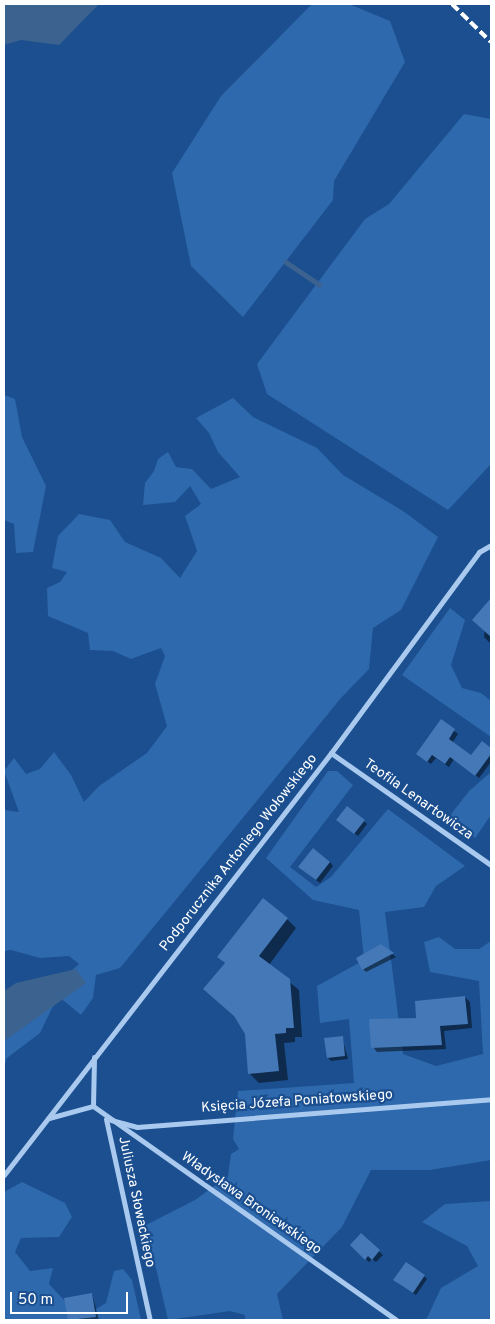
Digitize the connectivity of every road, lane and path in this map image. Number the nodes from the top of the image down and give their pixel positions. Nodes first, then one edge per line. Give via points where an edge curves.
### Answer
1 (490, 544) edge
2 (332, 753) junction
3 (491, 865) edge
4 (94, 1057) junction
5 (491, 1099) edge
6 (93, 1106) junction
7 (48, 1118) junction
8 (106, 1119) junction
9 (4, 1175) edge
10 (150, 1320) edge
11 (396, 1320) edge

1 - 2 street, Podporucznika Antoniego Wołowskiego via 479,552
2 - 3 street, Teofila Lenartowicza
2 - 4 street, Podporucznika Antoniego Wołowskiego
4 - 6 street
4 - 7 street, Podporucznika Antoniego Wołowskiego
5 - 8 street, Księcia Józefa Poniatowskiego via 137,1127
6 - 7 street
6 - 8 street, Władysława Broniewskiego
7 - 9 street, Podporucznika Antoniego Wołowskiego
8 - 10 street, Juliusza Słowackiego
8 - 11 street, Władysława Broniewskiego

